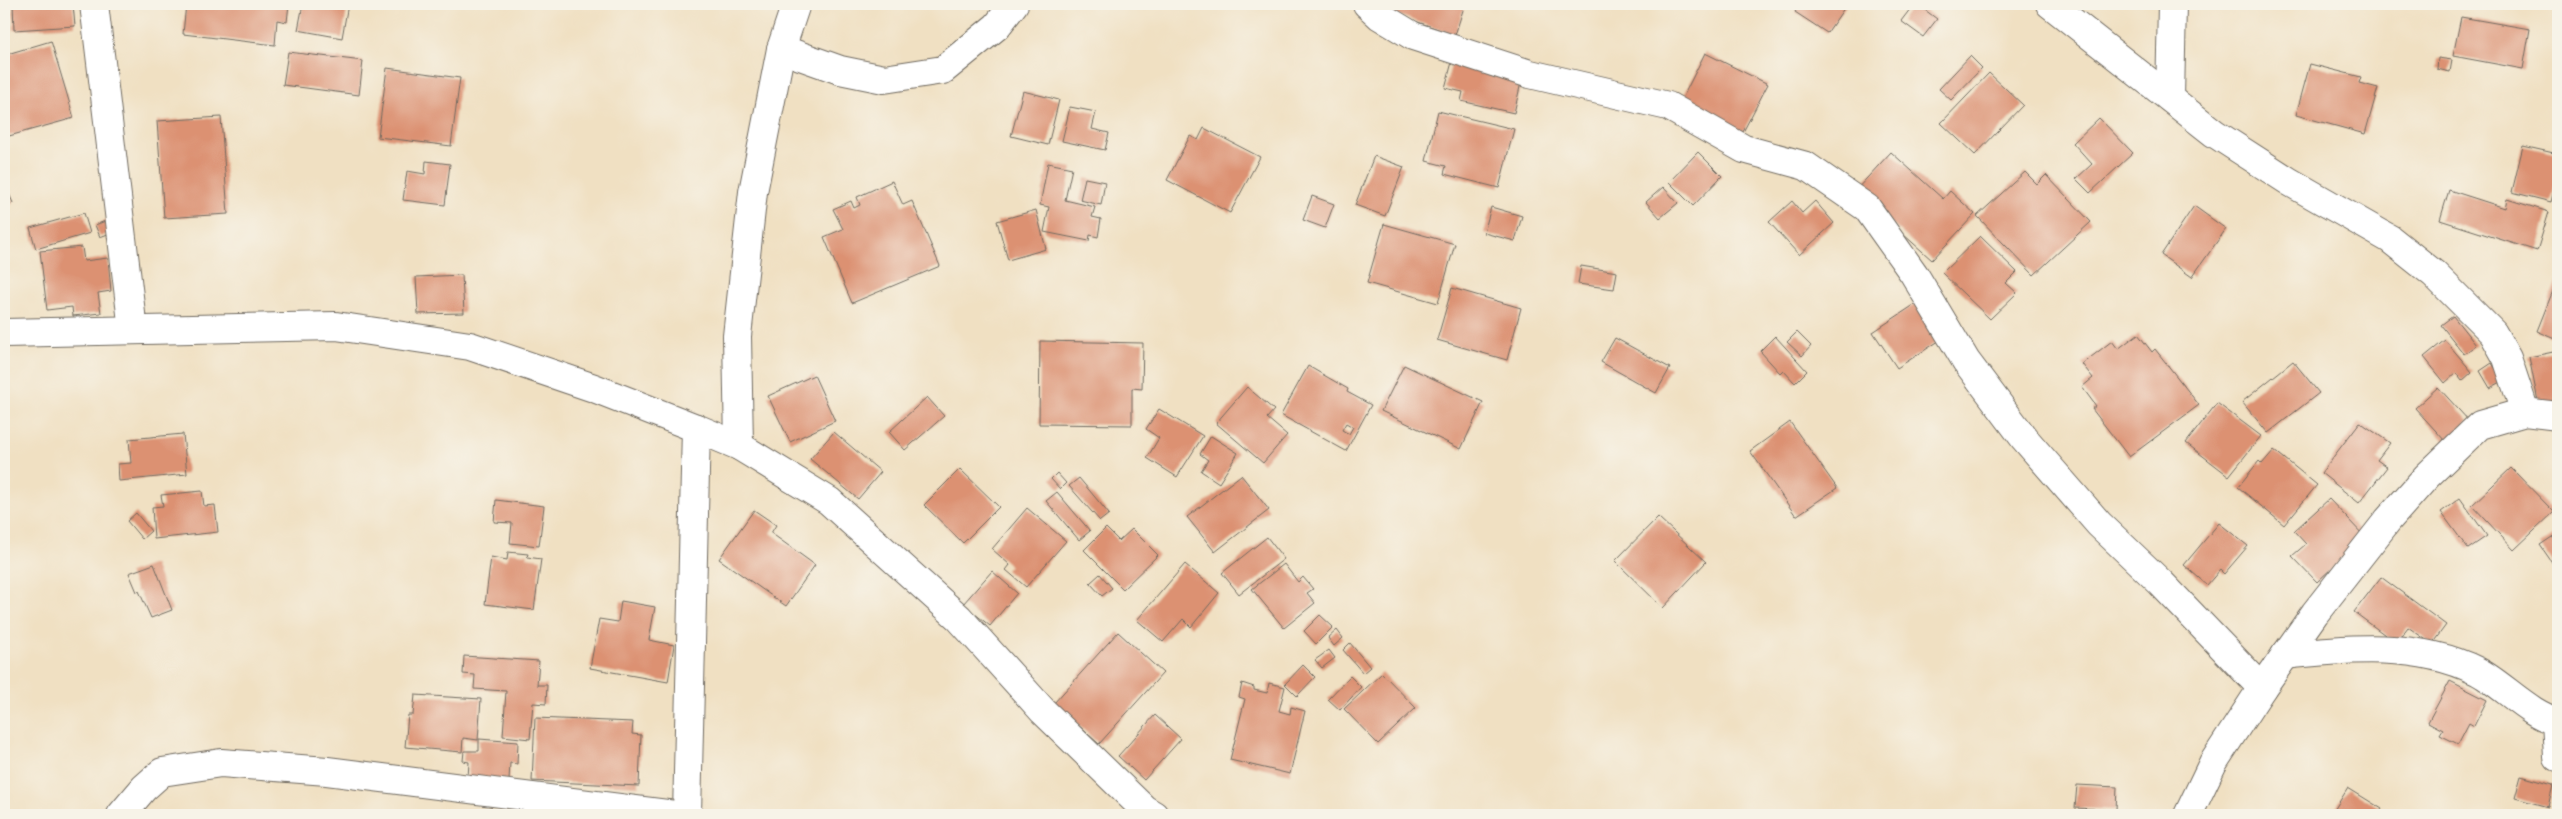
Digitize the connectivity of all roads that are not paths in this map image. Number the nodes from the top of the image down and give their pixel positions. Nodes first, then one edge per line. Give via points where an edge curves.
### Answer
1 (94, 4) edge
2 (796, 4) edge
3 (1014, 4) edge
4 (1367, 4) edge
5 (2050, 4) edge
6 (2172, 4) edge
7 (781, 49) junction
8 (2170, 98) junction
9 (133, 330) junction
10 (4, 333) edge
11 (2525, 412) junction
12 (2558, 416) edge
13 (696, 428) junction
14 (739, 446) junction
15 (2285, 655) junction
16 (2262, 688) junction
17 (2557, 721) edge
18 (2558, 757) edge
19 (121, 815) edge
20 (675, 815) edge
21 (687, 815) edge
22 (1154, 815) edge
23 (2188, 815) edge

1 - 9 street
2 - 7 street
3 - 7 street via 997,26 943,70 884,80 840,70
4 - 16 street via 1413,36 1530,74 1668,106 1744,150 1806,166 1867,208 1914,274 1966,361 2024,438 2099,524
5 - 8 street
6 - 8 street
7 - 14 street via 753,192 738,326
8 - 11 street via 2214,133 2290,182 2390,239 2434,274 2493,333 2507,358
9 - 10 street
9 - 13 street via 336,326 470,346
11 - 12 street
11 - 15 street via 2480,425 2427,476 2388,520
13 - 14 street
13 - 21 street
14 - 22 street via 829,502 959,618 1043,711
15 - 16 street
15 - 17 street via 2372,649 2440,657 2478,671 2521,702
16 - 23 street via 2213,763
17 - 18 street
19 - 20 street via 162,772 221,763 327,771

